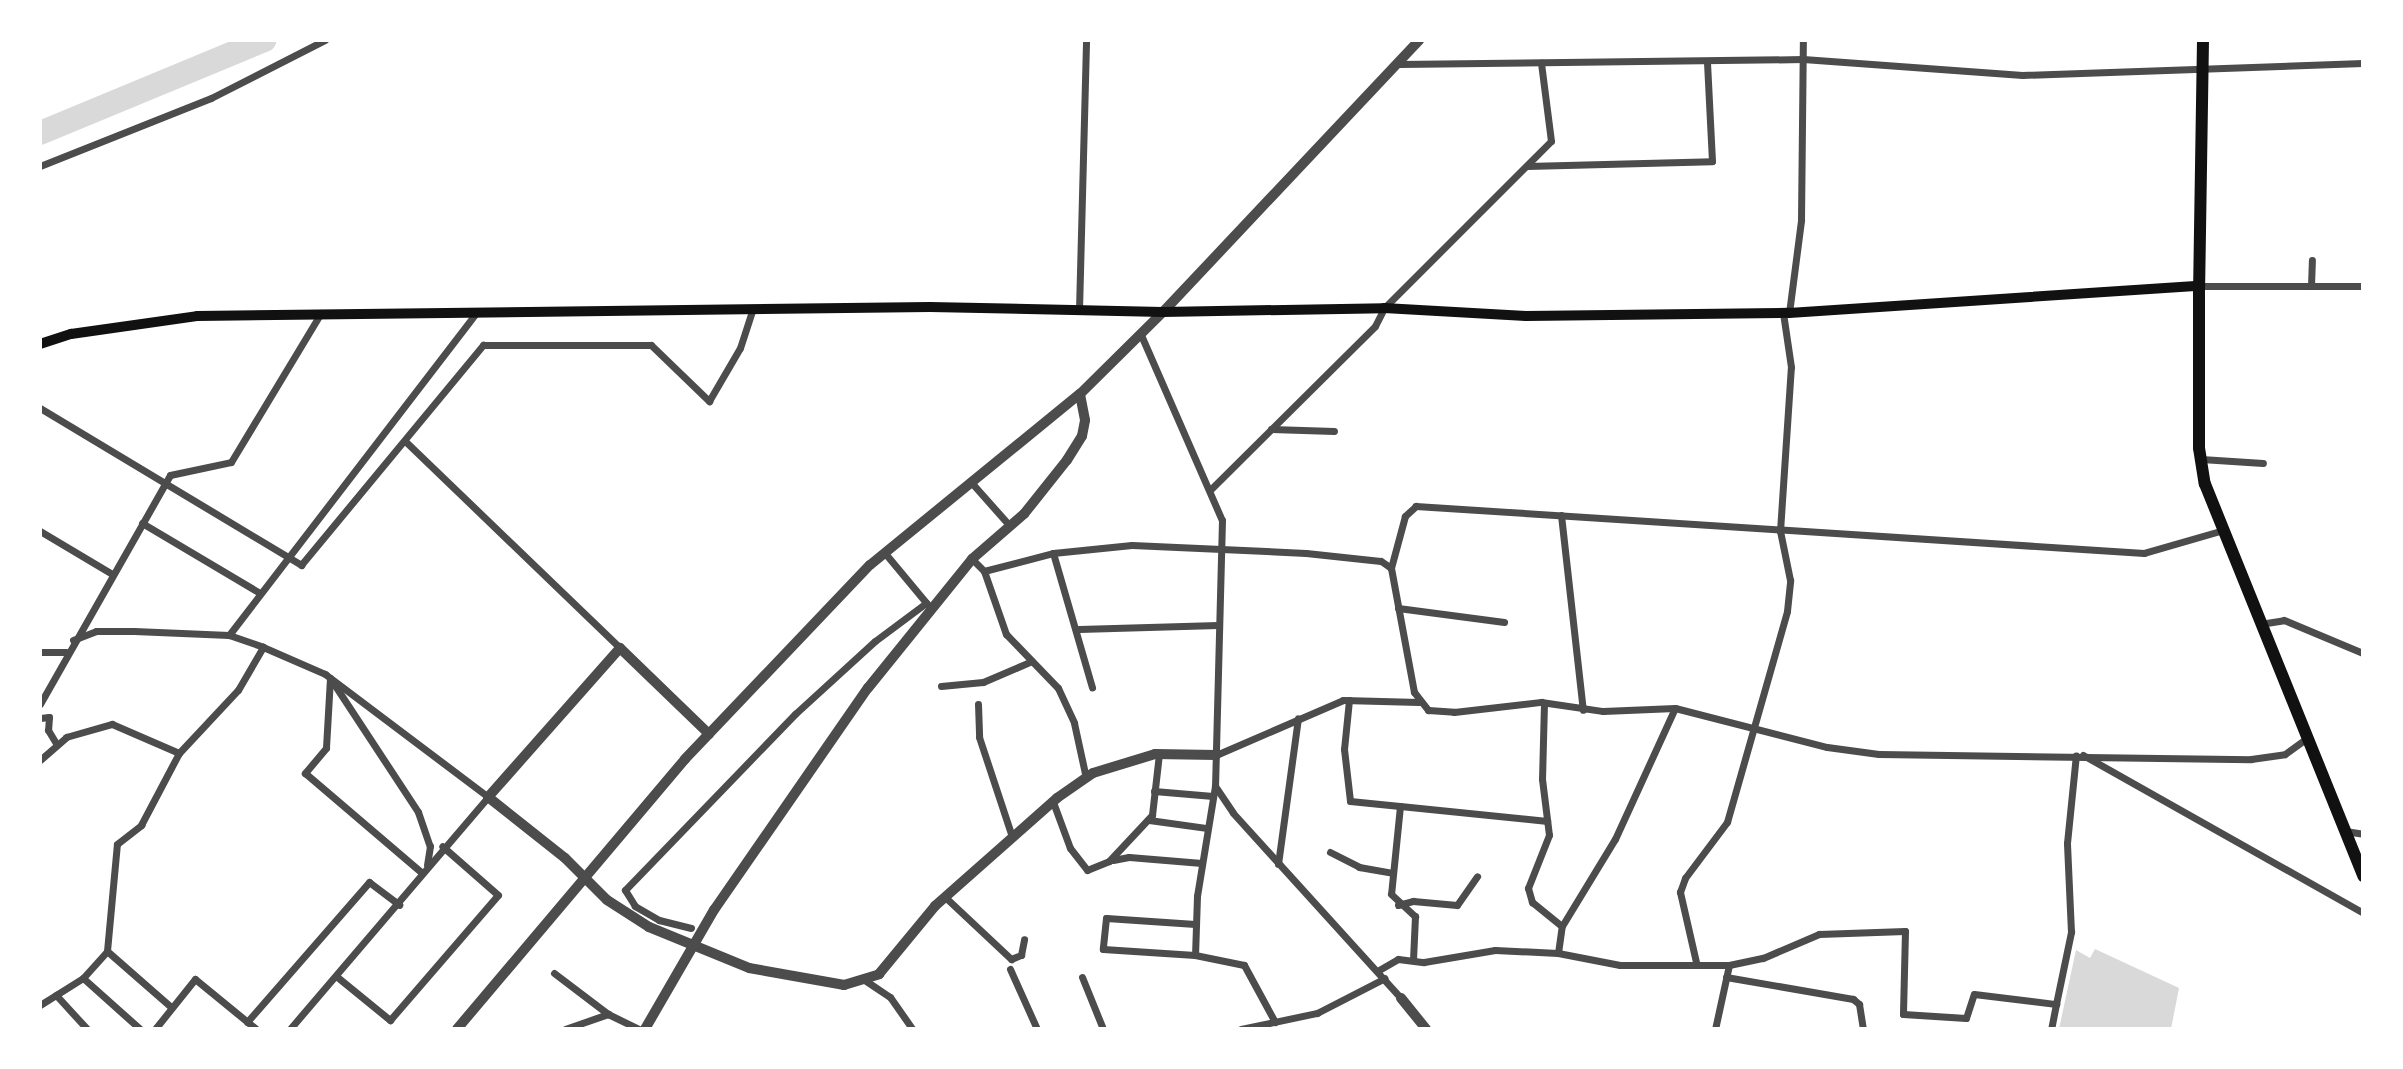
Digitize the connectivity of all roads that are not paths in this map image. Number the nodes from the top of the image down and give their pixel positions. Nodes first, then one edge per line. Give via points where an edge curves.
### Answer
1 (325, 40) edge
2 (1086, 40) edge
3 (1419, 40) edge
4 (1803, 40) edge
5 (2203, 40) edge
6 (1803, 59) junction
7 (1541, 62) junction
8 (1707, 62) junction
9 (2363, 63) edge
10 (1399, 64) junction
11 (2203, 69) junction
12 (40, 166) edge
13 (1526, 166) junction
14 (2312, 260) dead end
15 (2199, 286) junction
16 (2311, 286) junction
17 (2363, 286) edge
18 (1384, 308) junction
19 (1079, 310) junction
20 (752, 311) junction
21 (1163, 312) junction
22 (321, 313) junction
23 (476, 313) junction
24 (1786, 313) junction
25 (1140, 335) junction
26 (40, 344) edge
27 (1080, 394) junction
28 (40, 408) edge
29 (1271, 429) junction
30 (1335, 431) dead end
31 (405, 441) junction
32 (2201, 459) junction
33 (2263, 463) dead end
34 (970, 481) junction
35 (166, 483) junction
36 (1211, 489) junction
37 (1561, 515) junction
38 (142, 523) junction
39 (1010, 526) junction
40 (40, 531) edge
41 (1780, 531) junction
42 (2220, 531) junction
43 (1224, 547) junction
44 (884, 552) junction
45 (1054, 553) junction
46 (287, 555) junction
47 (972, 559) junction
48 (1391, 568) junction
49 (984, 571) junction
50 (112, 574) junction
51 (260, 593) junction
52 (928, 606) junction
53 (1398, 608) junction
54 (1504, 622) dead end
55 (2260, 624) junction
56 (1218, 625) junction
57 (1079, 629) junction
58 (229, 635) junction
59 (73, 640) junction
60 (263, 647) junction
61 (620, 648) junction
62 (40, 652) edge
63 (66, 652) junction
64 (2363, 653) edge
65 (1032, 662) junction
66 (330, 678) junction
67 (941, 686) dead end
68 (1092, 687) dead end
69 (1349, 700) junction
70 (1419, 702) junction
71 (1544, 703) junction
72 (40, 704) edge
73 (978, 704) dead end
74 (1675, 708) junction
75 (1583, 710) junction
76 (40, 718) edge
77 (1298, 718) junction
78 (1756, 729) junction
79 (709, 734) junction
80 (2307, 738) junction
81 (57, 745) junction
82 (179, 753) junction
83 (1159, 754) junction
84 (1216, 755) junction
85 (2079, 755) junction
86 (40, 760) edge
87 (1086, 778) junction
88 (1215, 786) junction
89 (1154, 791) junction
90 (1213, 796) junction
91 (488, 797) junction
92 (1053, 802) junction
93 (1400, 806) junction
94 (1149, 820) junction
95 (1547, 821) junction
96 (1207, 828) junction
97 (2344, 831) junction
98 (2363, 834) edge
99 (1012, 837) junction
100 (442, 846) junction
101 (1330, 852) dead end
102 (1109, 861) junction
103 (1202, 863) junction
104 (1278, 864) junction
105 (425, 870) junction
106 (1392, 873) junction
107 (1478, 876) dead end
108 (2363, 876) edge
109 (946, 897) junction
110 (399, 905) junction
111 (1398, 905) junction
112 (2363, 913) edge
113 (1195, 924) junction
114 (1562, 926) junction
115 (691, 928) dead end
116 (1024, 939) dead end
117 (693, 946) junction
118 (107, 951) junction
119 (1558, 953) junction
120 (1195, 955) junction
121 (1413, 960) junction
122 (1696, 962) junction
123 (1729, 965) junction
124 (1010, 969) dead end
125 (1379, 970) junction
126 (554, 973) dead end
127 (336, 976) junction
128 (1082, 977) dead end
129 (1726, 977) junction
130 (83, 978) junction
131 (1385, 978) junction
132 (866, 981) junction
133 (56, 995) junction
134 (1401, 998) joint
135 (2056, 1004) junction
136 (40, 1005) edge
137 (172, 1008) junction
138 (608, 1014) junction
139 (247, 1022) junction
140 (1275, 1022) junction
141 (89, 1029) edge
142 (140, 1029) edge
143 (155, 1029) edge
144 (256, 1029) edge
145 (290, 1029) edge
146 (457, 1029) edge
147 (565, 1029) edge
148 (639, 1029) edge
149 (645, 1029) edge
150 (912, 1029) edge
151 (1037, 1029) edge
152 (1103, 1029) edge
153 (1241, 1029) edge
154 (1426, 1029) edge
155 (1715, 1029) edge
156 (1863, 1029) edge
157 (2052, 1029) edge

1 - 12 street via 211,98
2 - 19 street
3 - 10 street
4 - 6 street
5 - 11 main road
6 - 8 street
6 - 11 street via 2022,75
6 - 24 street via 1801,220
7 - 8 street
7 - 10 street
7 - 13 street via 1552,141
8 - 13 street via 1712,162
9 - 11 street
10 - 21 street
11 - 15 main road
13 - 18 street
14 - 16 street
15 - 16 street
15 - 24 main road
15 - 32 main road
16 - 17 street
18 - 21 main road
18 - 24 main road via 1526,316
18 - 29 street via 1375,326
19 - 20 main road
19 - 21 main road
20 - 23 main road
20 - 31 street via 740,348 709,401 651,345 483,345
21 - 25 street
22 - 23 main road
22 - 26 main road via 197,316 109,327
22 - 35 street via 231,462 170,475
23 - 46 street
24 - 41 street via 1790,367
25 - 27 street
25 - 36 street
27 - 34 street
27 - 39 street via 1085,419 1082,436 1049,486
28 - 35 street
29 - 30 street
29 - 36 street
31 - 46 street via 301,565
31 - 61 street
32 - 33 street
32 - 42 main road
34 - 39 street
34 - 44 street
35 - 38 street
35 - 46 street
36 - 43 street via 1222,520
37 - 41 street
37 - 48 street via 1416,506 1405,516
37 - 75 street
38 - 50 street
38 - 51 street
39 - 47 street
40 - 50 street
41 - 42 street via 2144,553
41 - 78 street via 1790,580 1787,611
42 - 55 main road
43 - 45 street via 1132,545
43 - 48 street via 1381,561
43 - 56 street
44 - 52 street
44 - 79 street
45 - 49 street
45 - 57 street
46 - 51 street
47 - 49 street
47 - 52 street
48 - 53 street
49 - 65 street via 1006,634
50 - 59 street
51 - 58 street
52 - 115 street via 875,641 795,714 625,890 635,906 659,920
52 - 117 street via 867,688
53 - 54 street
53 - 70 street
55 - 64 street via 2284,620
55 - 80 main road
56 - 57 street
56 - 84 street
57 - 68 street
58 - 59 street via 107,631
58 - 60 street
59 - 63 street
60 - 66 street
60 - 82 street via 238,690
61 - 79 street
61 - 91 street
62 - 63 street
63 - 72 street via 54,684
65 - 67 street via 983,682
65 - 87 street via 1058,688 1068,707
66 - 91 street
66 - 105 street via 418,812 430,846
66 - 105 street via 326,748 305,774
69 - 70 street
69 - 77 street
69 - 93 street via 1344,749 1350,801
70 - 71 street via 1428,710 1454,712 1485,705
71 - 75 street
71 - 95 street via 1542,779
73 - 99 street via 979,737
74 - 75 street
74 - 78 street
74 - 114 street via 1615,839
76 - 81 street via 49,717 48,730
77 - 84 street
77 - 104 street
78 - 85 street via 1879,754
78 - 122 street via 1727,821 1685,878 1680,892
79 - 146 street via 594,862
80 - 85 street via 2284,754 2267,758
80 - 97 main road
81 - 82 street via 76,733 112,724
81 - 86 street
82 - 118 street via 142,825 117,844
83 - 84 street
83 - 87 street via 1123,761
83 - 89 street
84 - 88 street
85 - 112 street
85 - 135 street via 2067,843 2071,932
87 - 92 street
88 - 90 street
88 - 104 street
89 - 90 street
89 - 94 street
90 - 96 street
91 - 100 street
91 - 117 street via 565,858 607,900 649,928
92 - 99 street
92 - 102 street via 1070,848 1087,870
93 - 95 street
93 - 106 street
94 - 96 street
94 - 102 street
95 - 114 street via 1546,845 1528,888 1532,902
96 - 103 street
97 - 98 street
97 - 108 main road
99 - 109 street
100 - 105 street
100 - 127 street via 498,895 390,1020
101 - 106 street via 1359,867
102 - 103 street via 1129,857
103 - 113 street
104 - 125 street
105 - 110 street
106 - 111 street via 1391,894
107 - 111 street via 1457,905 1413,901
109 - 116 street via 1011,959 1021,955
109 - 132 street via 911,930 879,974
110 - 127 street
110 - 139 street via 369,882
111 - 121 street via 1415,916
113 - 120 street
113 - 120 street via 1106,918 1103,949
114 - 119 street
117 - 132 street via 739,965 787,976 825,983
117 - 149 street
118 - 130 street
118 - 137 street
119 - 121 street via 1494,950
119 - 122 street via 1620,965
120 - 140 street via 1244,965
121 - 125 street via 1398,959
122 - 123 street
123 - 129 street
123 - 135 street via 1763,958 1819,934 1905,932 1903,1014 1966,1018 1975,994
124 - 151 street
125 - 131 street
126 - 138 street
127 - 145 street
128 - 152 street
129 - 155 street
129 - 156 street via 1853,999 1860,1003
130 - 133 street
130 - 142 street
131 - 134 street
131 - 140 street via 1317,1013
132 - 150 street via 890,997
133 - 136 street
133 - 141 street
134 - 154 street
135 - 157 street
137 - 139 street via 195,979
137 - 143 street
138 - 147 street
138 - 148 street
139 - 144 street
140 - 153 street

